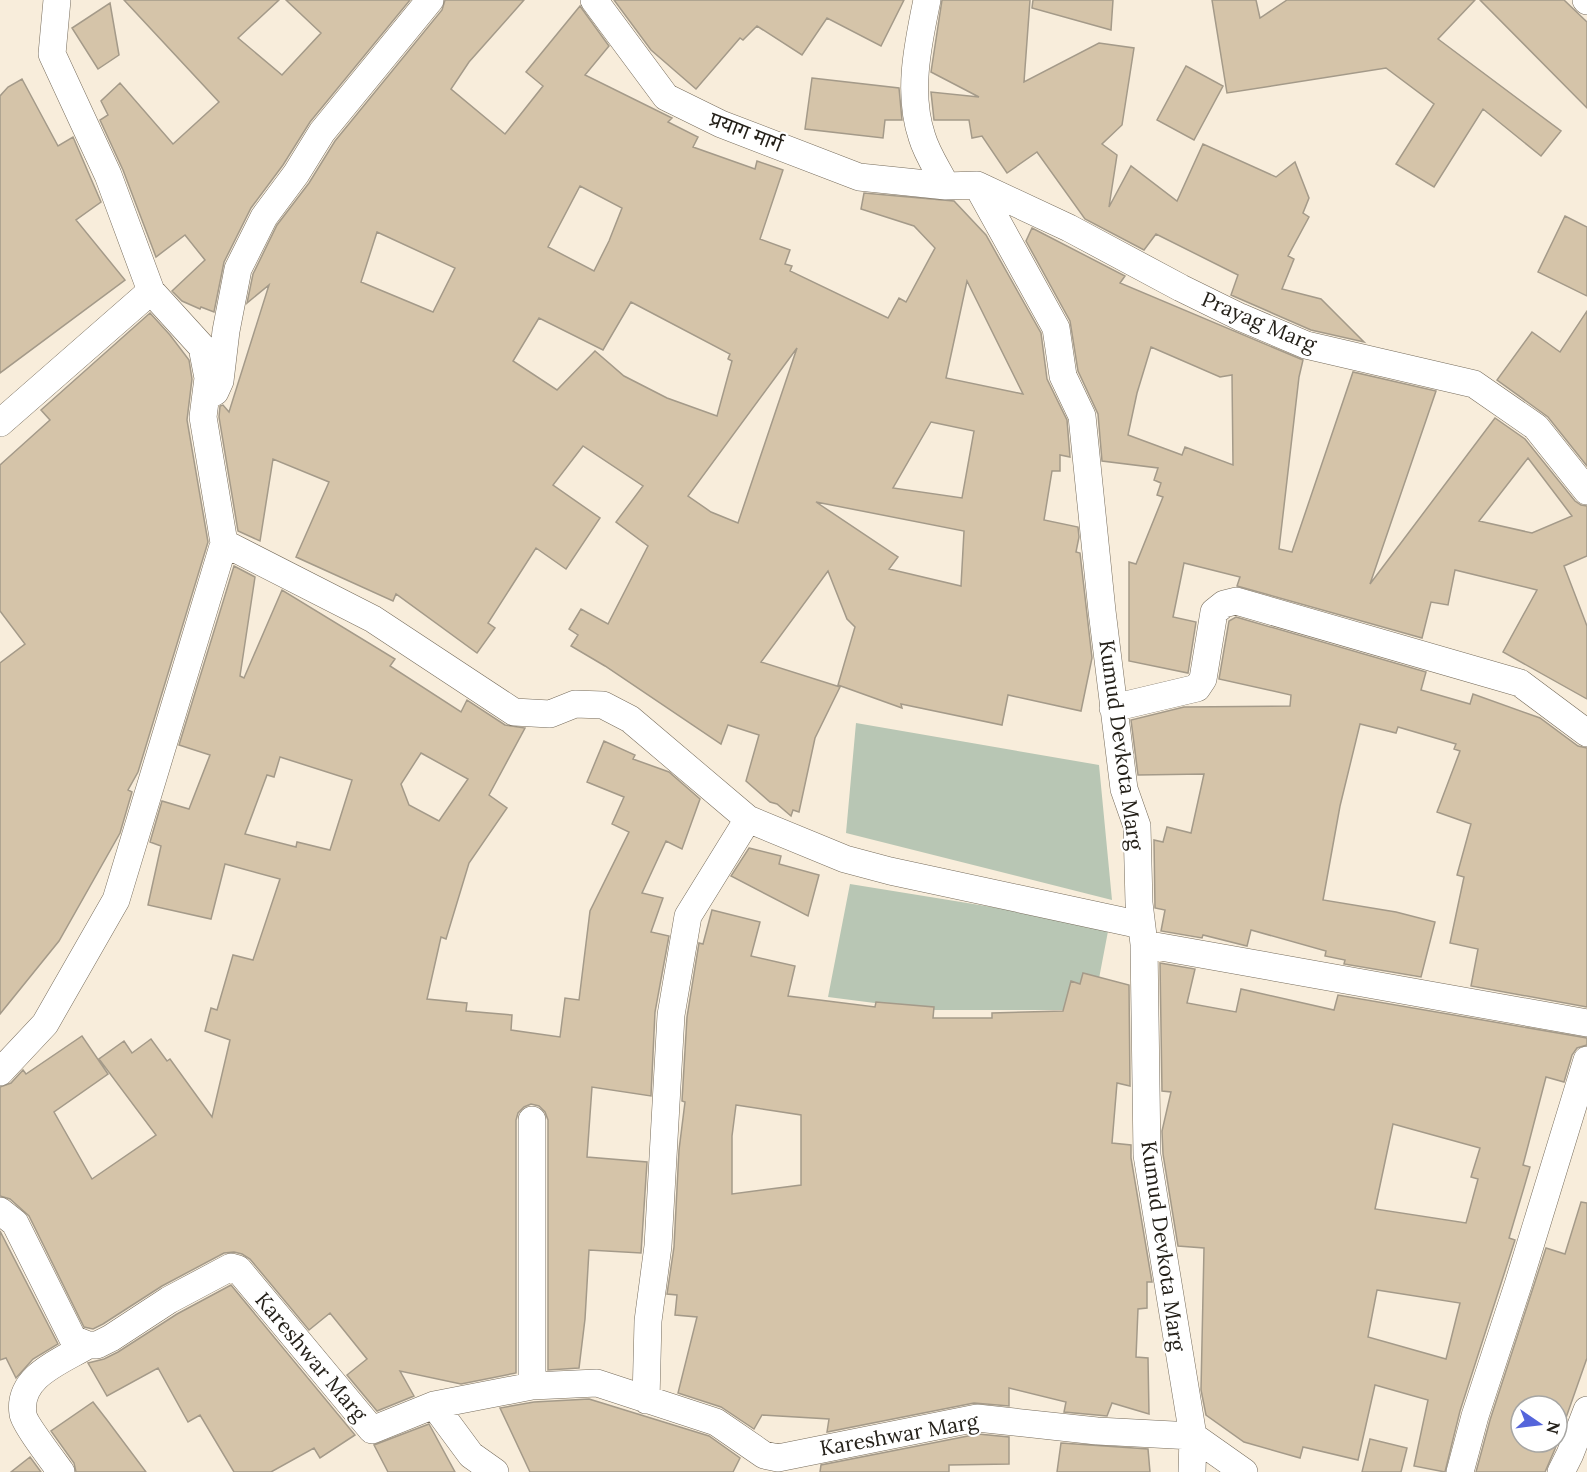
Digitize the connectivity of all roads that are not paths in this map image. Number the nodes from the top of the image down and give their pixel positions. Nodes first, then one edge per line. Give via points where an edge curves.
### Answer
1 (57, 0) edge
2 (430, 0) edge
3 (594, 0) edge
4 (927, 0) edge
5 (977, 185) junction
6 (946, 186) junction
7 (151, 291) junction
8 (203, 417) junction
9 (0, 423) edge
10 (1587, 490) edge
11 (224, 543) junction
12 (1113, 708) junction
13 (1587, 733) edge
14 (748, 819) junction
15 (1143, 935) junction
16 (1587, 1023) edge
17 (1587, 1060) edge
18 (0, 1072) edge
19 (532, 1120) dead end
20 (0, 1211) edge
21 (100, 1341) junction
22 (532, 1386) junction
23 (646, 1400) junction
24 (434, 1405) junction
25 (1587, 1410) edge
26 (1193, 1436) junction
27 (476, 1464) edge
28 (61, 1472) edge
29 (495, 1472) edge
30 (1192, 1472) edge
31 (1244, 1472) edge
32 (1460, 1472) edge
33 (1561, 1472) edge

1 - 7 street via 52,54 108,175
2 - 8 street via 322,132 264,217 238,269 220,381
3 - 6 street, प्रयाग मार्ग via 666,97 720,124 859,177
4 - 6 street via 917,48 915,106 922,137
5 - 6 street, Prayag Marg
5 - 10 street, Prayag Marg via 1069,228 1220,308 1305,345 1474,384 1536,427
5 - 12 street, Kumud Devkota Marg via 1056,328 1063,376 1082,417
7 - 8 street via 201,347 208,378
7 - 9 street
8 - 11 street
11 - 14 street via 373,620 514,712 550,714 575,704 603,705 630,719
11 - 18 street via 116,900 45,1023
12 - 13 street via 1197,688 1203,680 1214,612 1224,604 1236,602 1520,683
12 - 15 street, Kumud Devkota Marg via 1124,789 1137,826
14 - 15 street via 856,862
14 - 23 street via 688,916 671,1015 658,1246 648,1321
15 - 16 street
15 - 26 street, Kumud Devkota Marg via 1146,1155
17 - 32 street
19 - 22 street
20 - 21 street via 15,1223 73,1339
21 - 24 street, Kareshwar Marg via 231,1267 238,1269 372,1430
21 - 28 street via 34,1378 25,1391 22,1415
22 - 23 street, Kareshwar Marg via 597,1383
22 - 24 street, Kareshwar Marg
23 - 26 street, Kareshwar Marg via 716,1422 764,1455 778,1458 977,1418
24 - 27 street
25 - 33 street
26 - 30 street, Kumud Devkota Marg
26 - 31 street
27 - 29 street

